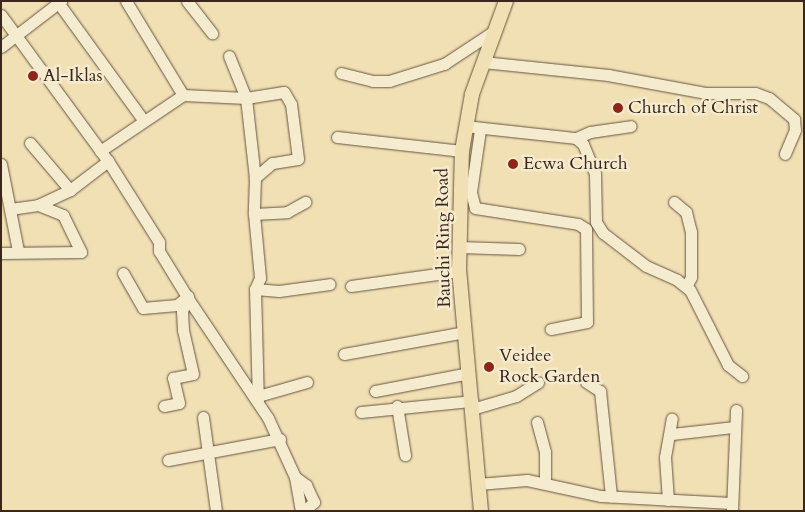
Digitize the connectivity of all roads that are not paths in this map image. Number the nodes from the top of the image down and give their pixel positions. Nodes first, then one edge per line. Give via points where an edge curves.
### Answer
1 (126, 1) edge
2 (188, 1) edge
3 (506, 1) edge
4 (59, 2) edge
5 (1, 15) edge
6 (494, 31) junction
7 (212, 33) dead end
8 (16, 37) junction
9 (1, 47) edge
10 (229, 56) dead end
11 (483, 62) junction
12 (341, 72) dead end
13 (183, 95) junction
14 (246, 98) junction
15 (144, 121) junction
16 (465, 126) junction
17 (631, 126) dead end
18 (480, 130) junction
19 (337, 137) dead end
20 (576, 138) junction
21 (30, 143) dead end
22 (100, 151) junction
23 (462, 151) junction
24 (785, 154) dead end
25 (108, 161) junction
26 (1, 164) edge
27 (255, 178) junction
28 (70, 190) junction
29 (305, 202) dead end
30 (674, 202) dead end
31 (38, 205) junction
32 (10, 209) junction
33 (254, 214) junction
34 (459, 247) junction
35 (519, 249) dead end
36 (18, 251) junction
37 (1, 253) edge
38 (459, 271) junction
39 (123, 273) dead end
40 (330, 284) dead end
41 (351, 286) dead end
42 (686, 287) junction
43 (255, 289) junction
44 (188, 296) junction
45 (551, 328) dead end
46 (465, 332) junction
47 (344, 354) dead end
48 (469, 373) junction
49 (742, 376) dead end
50 (307, 382) dead end
51 (538, 382) dead end
52 (586, 382) dead end
53 (375, 391) dead end
54 (258, 399) junction
55 (472, 405) junction
56 (164, 406) dead end
57 (397, 406) junction
58 (736, 410) dead end
59 (361, 412) dead end
60 (203, 417) dead end
61 (672, 419) dead end
62 (537, 422) dead end
63 (733, 427) junction
64 (672, 434) junction
65 (280, 439) junction
66 (207, 453) junction
67 (405, 454) dead end
68 (168, 460) dead end
69 (545, 482) junction
70 (478, 484) junction
71 (611, 496) junction
72 (672, 504) edge
73 (732, 507) edge
74 (216, 511) edge
75 (302, 511) edge
76 (481, 511) edge

1 - 13 street
2 - 7 street
3 - 6 main road, Bauchi Ring Road
4 - 8 street
4 - 15 street
5 - 8 street
6 - 11 main road, Bauchi Ring Road
6 - 12 street via 444,64 389,81 373,82
8 - 9 street
8 - 22 street
10 - 14 street
11 - 16 main road, Bauchi Ring Road
11 - 24 street via 608,75 706,93 755,93 769,98 794,119 795,130
13 - 14 street
13 - 15 street
14 - 27 street
14 - 27 street via 284,92 292,104 295,127 298,159 272,163
15 - 22 street
16 - 18 street
16 - 23 main road, Bauchi Ring Road
17 - 20 street via 590,132
18 - 20 street
18 - 45 street via 471,192 475,208 578,224 586,229 587,322
19 - 23 street
20 - 42 street via 583,144 595,174 596,222 603,233 646,266
21 - 28 street
22 - 25 street
23 - 34 main road, Bauchi Ring Road
25 - 28 street
25 - 44 street
26 - 32 street
27 - 33 street
28 - 31 street
29 - 33 street via 287,212
30 - 42 street via 686,212 691,232 691,276
31 - 32 street
31 - 36 street via 63,215 81,252
32 - 36 street
33 - 43 street via 260,278
34 - 35 street
34 - 38 main road, Bauchi Ring Road
36 - 37 street
38 - 41 street
38 - 46 main road, Bauchi Ring Road
39 - 44 street via 143,308 177,305
40 - 43 street via 279,291
42 - 49 street via 701,308 728,365
43 - 54 street
44 - 54 street
44 - 56 street via 182,312 183,330 193,374 172,378 179,403
46 - 47 street
46 - 48 main road, Bauchi Ring Road
48 - 53 street
48 - 55 main road, Bauchi Ring Road
50 - 54 street
51 - 55 street via 516,396
52 - 71 street via 600,391
54 - 65 street
55 - 57 street
55 - 70 main road, Bauchi Ring Road
57 - 59 street
57 - 67 street
58 - 63 street
60 - 66 street
61 - 64 street
62 - 69 street via 545,452
63 - 64 street
63 - 73 street
64 - 72 street via 665,457
65 - 66 street
65 - 75 street via 295,478 306,485 314,502
66 - 68 street
66 - 74 street
69 - 70 street
69 - 71 street
70 - 76 main road, Bauchi Ring Road
71 - 72 street
72 - 73 street

